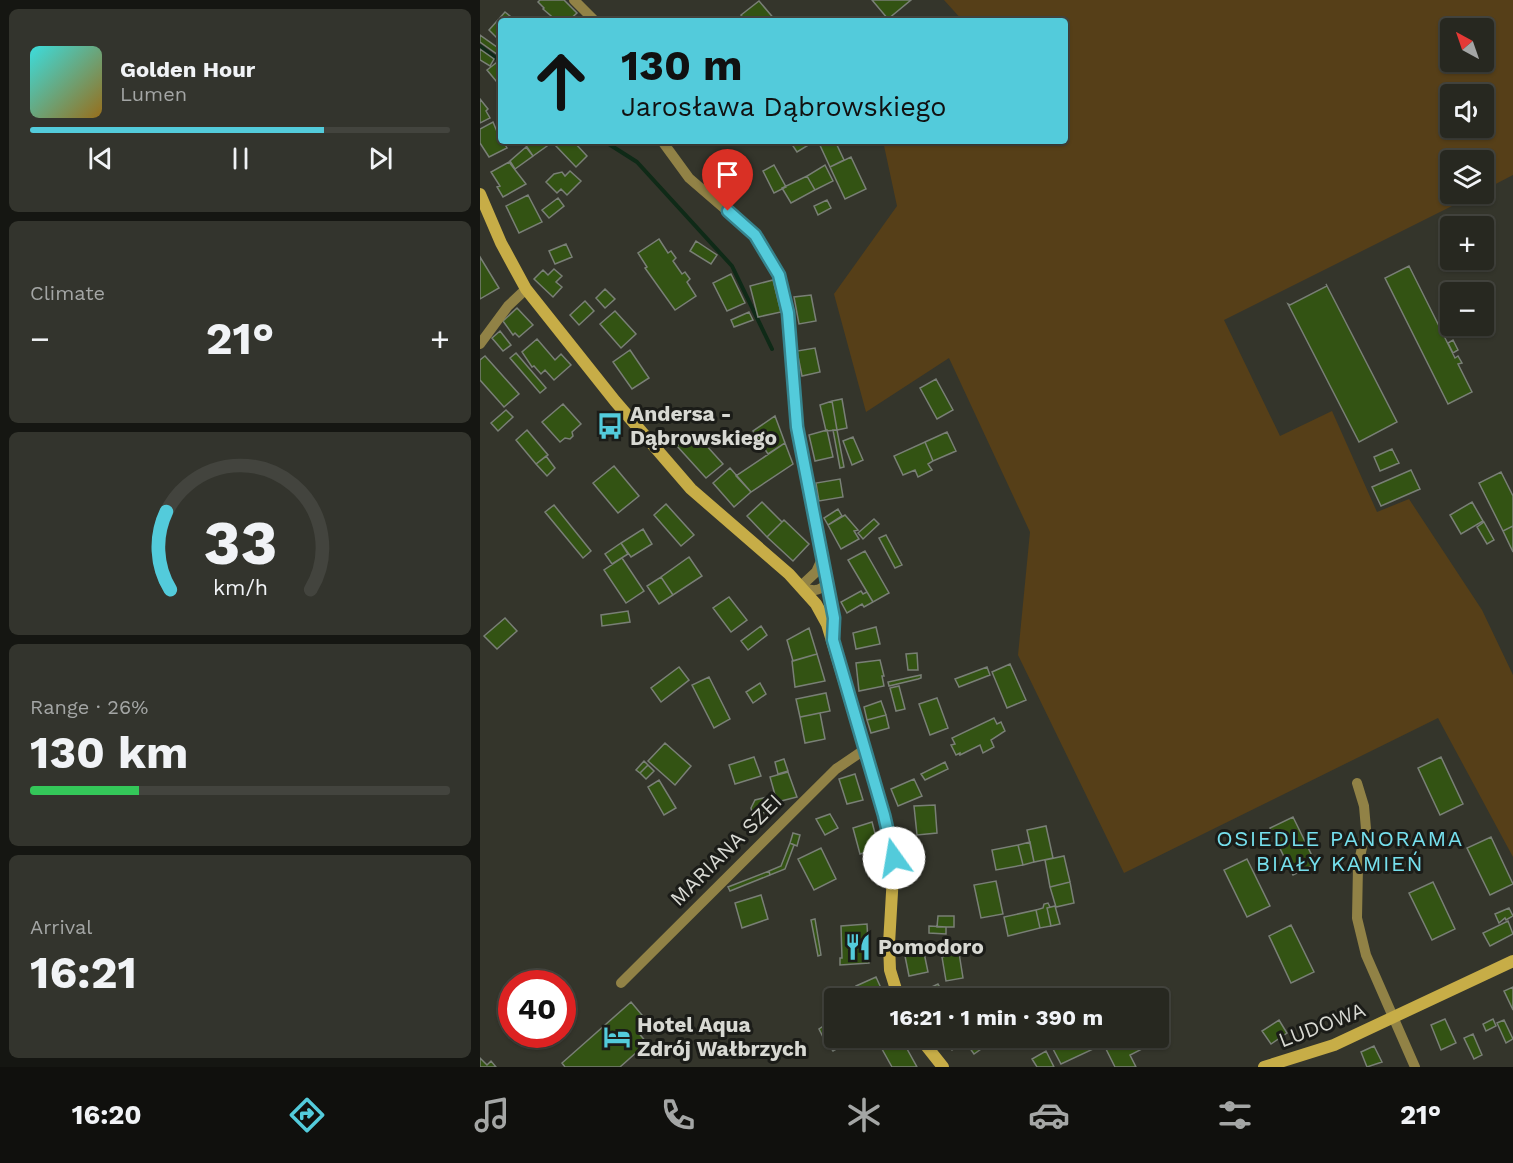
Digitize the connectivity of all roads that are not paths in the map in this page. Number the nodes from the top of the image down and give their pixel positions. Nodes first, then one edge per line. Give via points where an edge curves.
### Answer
1 (574, 0) edge
2 (593, 18) edge
3 (665, 144) edge
4 (480, 194) edge
5 (526, 289) junction
6 (480, 344) edge
7 (821, 561) junction
8 (828, 582) junction
9 (800, 587) junction
10 (833, 640) junction
11 (864, 750) junction
12 (1357, 783) dead end
13 (1513, 961) edge
14 (621, 983) dead end
15 (896, 988) edge
16 (1393, 1017) junction
17 (928, 1048) edge
18 (943, 1067) edge
19 (1264, 1067) edge
20 (1415, 1067) edge

1 - 2 street
3 - 7 street via 689,178 755,235 779,275 788,313 797,427
4 - 5 street
5 - 6 street
5 - 9 street via 691,489
7 - 8 street
7 - 9 street via 816,572
8 - 9 street via 814,592
8 - 10 street
9 - 10 street via 816,604
10 - 11 street
11 - 14 street, MARIANA SZEI via 836,769
11 - 15 street via 894,858 889,944
12 - 16 street via 1366,829 1358,866 1357,918 1366,955
13 - 16 street, LUDOWA
16 - 19 street, LUDOWA via 1334,1045
16 - 20 street, LUDOWA
17 - 18 street

